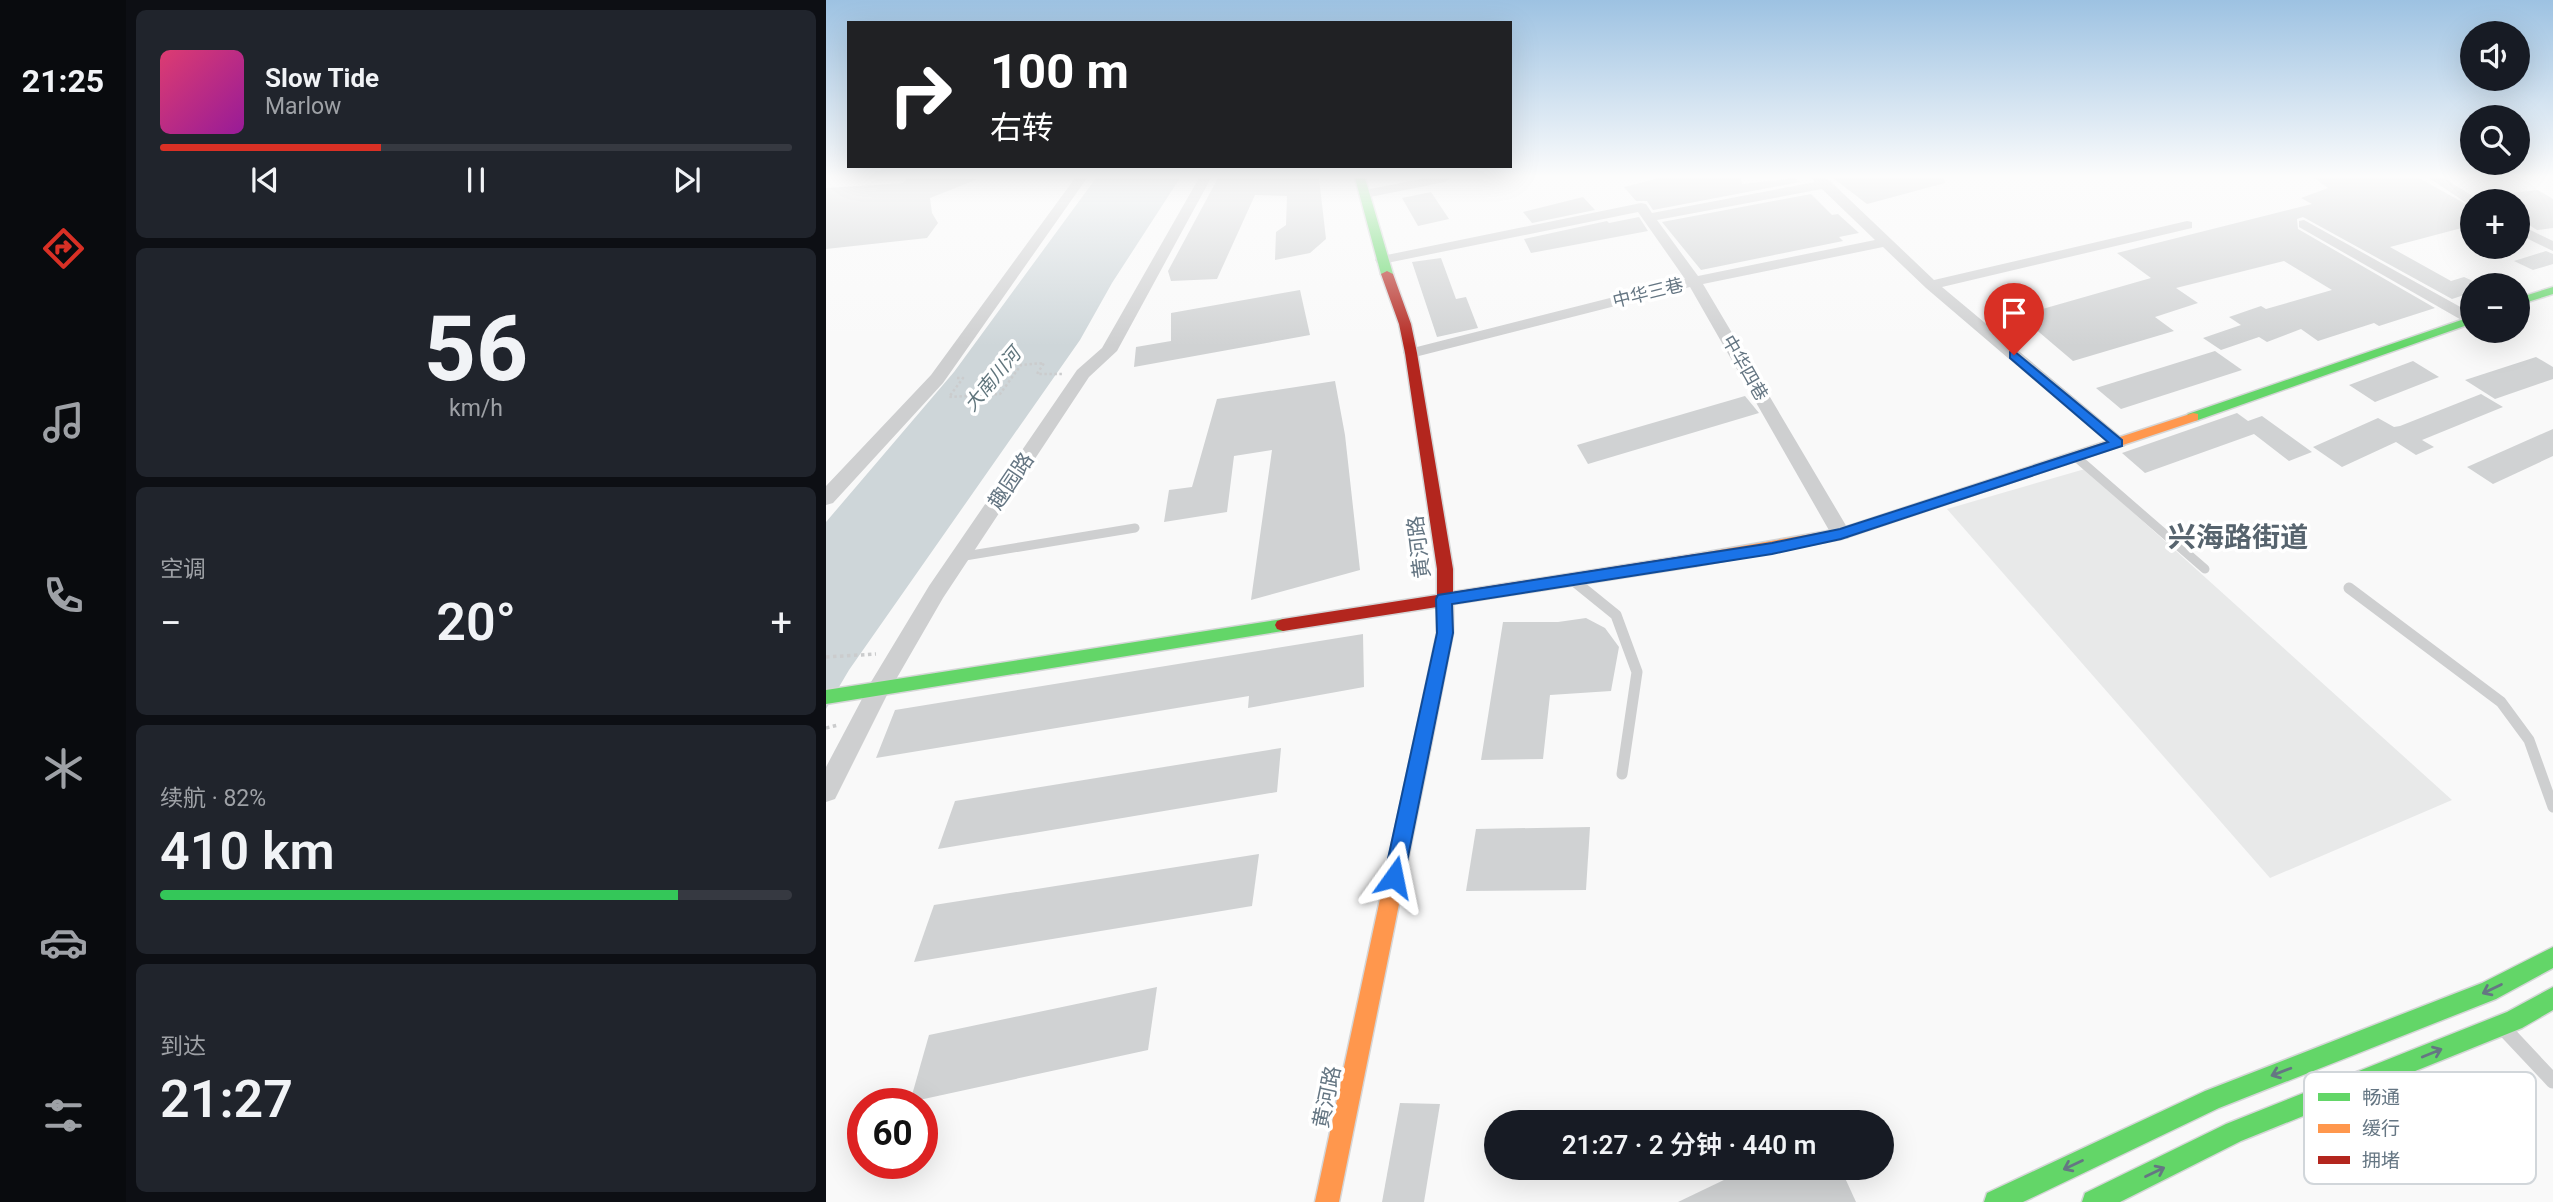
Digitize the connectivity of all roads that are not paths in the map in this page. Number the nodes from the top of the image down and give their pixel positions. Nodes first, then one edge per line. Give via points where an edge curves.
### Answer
1 (1041, 234) edge
2 (1174, 234) edge
3 (1375, 234) edge
4 (1523, 234) edge
5 (1660, 234) edge
6 (1878, 234) edge
7 (2148, 234) edge
8 (2322, 234) edge
9 (2530, 235) edge
10 (1886, 242) junction
11 (2553, 247) edge
12 (1382, 260) junction
13 (1694, 281) junction
14 (1931, 285) junction
15 (2553, 290) edge
16 (2530, 298) edge
17 (2460, 312) edge
18 (2460, 323) edge
19 (1411, 353) junction
20 (2118, 443) junction
21 (2076, 457) junction
22 (826, 498) edge
23 (1135, 528) dead end
24 (1841, 534) junction
25 (960, 557) junction
26 (2205, 569) dead end
27 (1572, 579) junction
28 (2349, 588) dead end
29 (1444, 599) junction
30 (879, 689) junction
31 (826, 697) edge
32 (1622, 774) dead end
33 (826, 791) edge
34 (2553, 807) edge
35 (2553, 957) edge
36 (2553, 999) edge
37 (2500, 1025) junction
38 (2383, 1072) edge
39 (2553, 1081) edge
40 (2304, 1104) edge
41 (1327, 1202) edge
42 (1996, 1202) edge
43 (2094, 1202) edge

1 - 22 street via 937,379
2 - 25 street, 趣园路 via 1109,351 1083,373
3 - 12 main road, 黄河路
4 - 12 street
5 - 13 street, 中华四巷
6 - 10 street
7 - 14 street
8 - 17 street
9 - 11 street
10 - 13 street, 中华三巷
10 - 14 street
12 - 19 main road, 黄河路
13 - 19 street, 中华三巷
13 - 24 street, 中华四巷
14 - 20 street
15 - 16 main road
18 - 20 main road
19 - 29 main road, 黄河路 via 1445,569
20 - 21 main road
21 - 24 main road
21 - 26 lane
23 - 25 lane
24 - 27 main road
25 - 30 street, 趣园路
27 - 29 main road
27 - 32 lane via 1616,615 1637,672
28 - 34 lane via 2501,702 2529,740
29 - 30 main road
29 - 41 main road, 黄河路 via 1445,633
30 - 31 main road
30 - 33 street, 趣园路
35 -> 42 main road via 2488,991 2213,1099
36 - 37 main road
38 -> 37 main road
37 - 39 lane
43 -> 40 main road via 2234,1132

